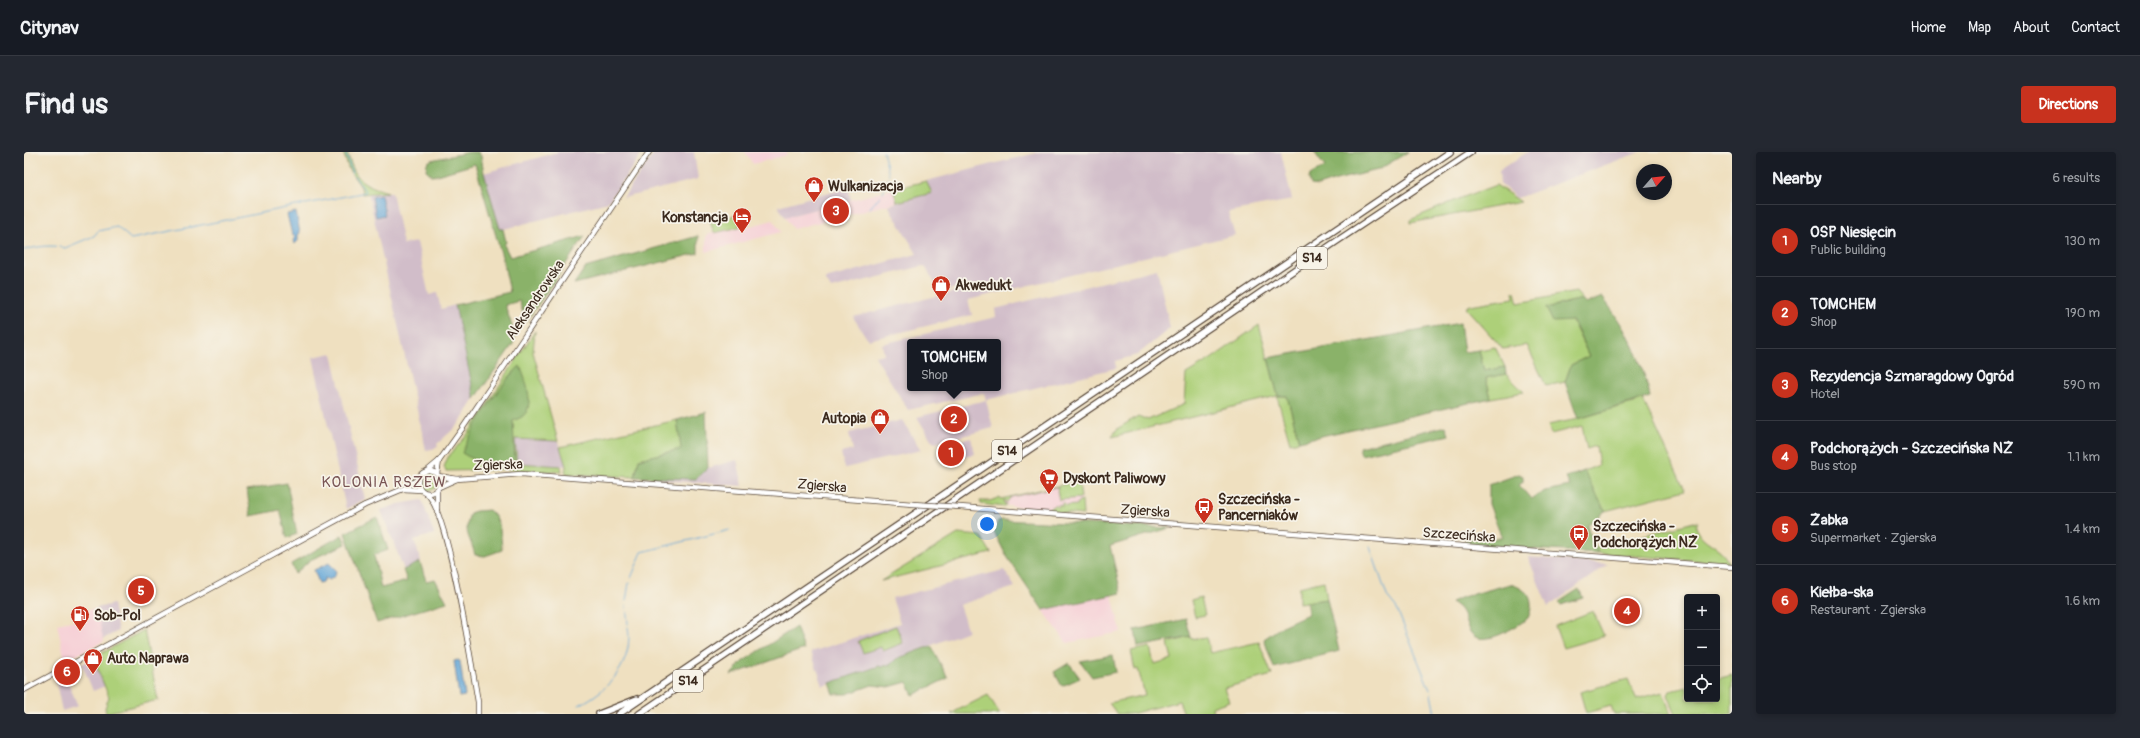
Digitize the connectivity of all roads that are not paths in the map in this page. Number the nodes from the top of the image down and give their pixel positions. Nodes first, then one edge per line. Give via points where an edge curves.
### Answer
1 (649, 152) edge
2 (1450, 152) edge
3 (1471, 152) edge
4 (439, 461) junction
5 (427, 471) junction
6 (438, 475) junction
7 (418, 479) junction
8 (458, 479) junction
9 (438, 488) junction
10 (403, 489) junction
11 (421, 490) junction
12 (426, 493) junction
13 (437, 508) junction
14 (1185, 525) joint
15 (1732, 567) edge
16 (24, 690) edge
17 (650, 693) junction
18 (478, 702) junction
19 (478, 714) edge
20 (482, 714) edge
21 (599, 714) edge
22 (619, 714) edge
23 (639, 714) edge

1 - 4 main road, Aleksandrowska
2 - 17 highway, S14
3 - 23 highway, S14
4 - 5 main road, Aleksandrowska
4 - 6 main road, Aleksandrowska
5 - 6 main road
5 - 7 main road
6 - 8 main road, Zgierska
6 - 9 main road
7 - 10 main road
7 - 11 main road
8 - 9 main road, Zgierska
8 - 14 main road, Zgierska, bridge via 528,475
9 - 12 main road
9 - 13 main road
10 - 11 main road
10 - 16 main road via 365,506
11 - 12 main road
12 - 13 main road
13 - 18 main road via 451,559
14 - 15 main road, Szczecińska
17 - 21 highway
17 - 22 highway, S14
18 - 19 main road
18 - 20 main road

